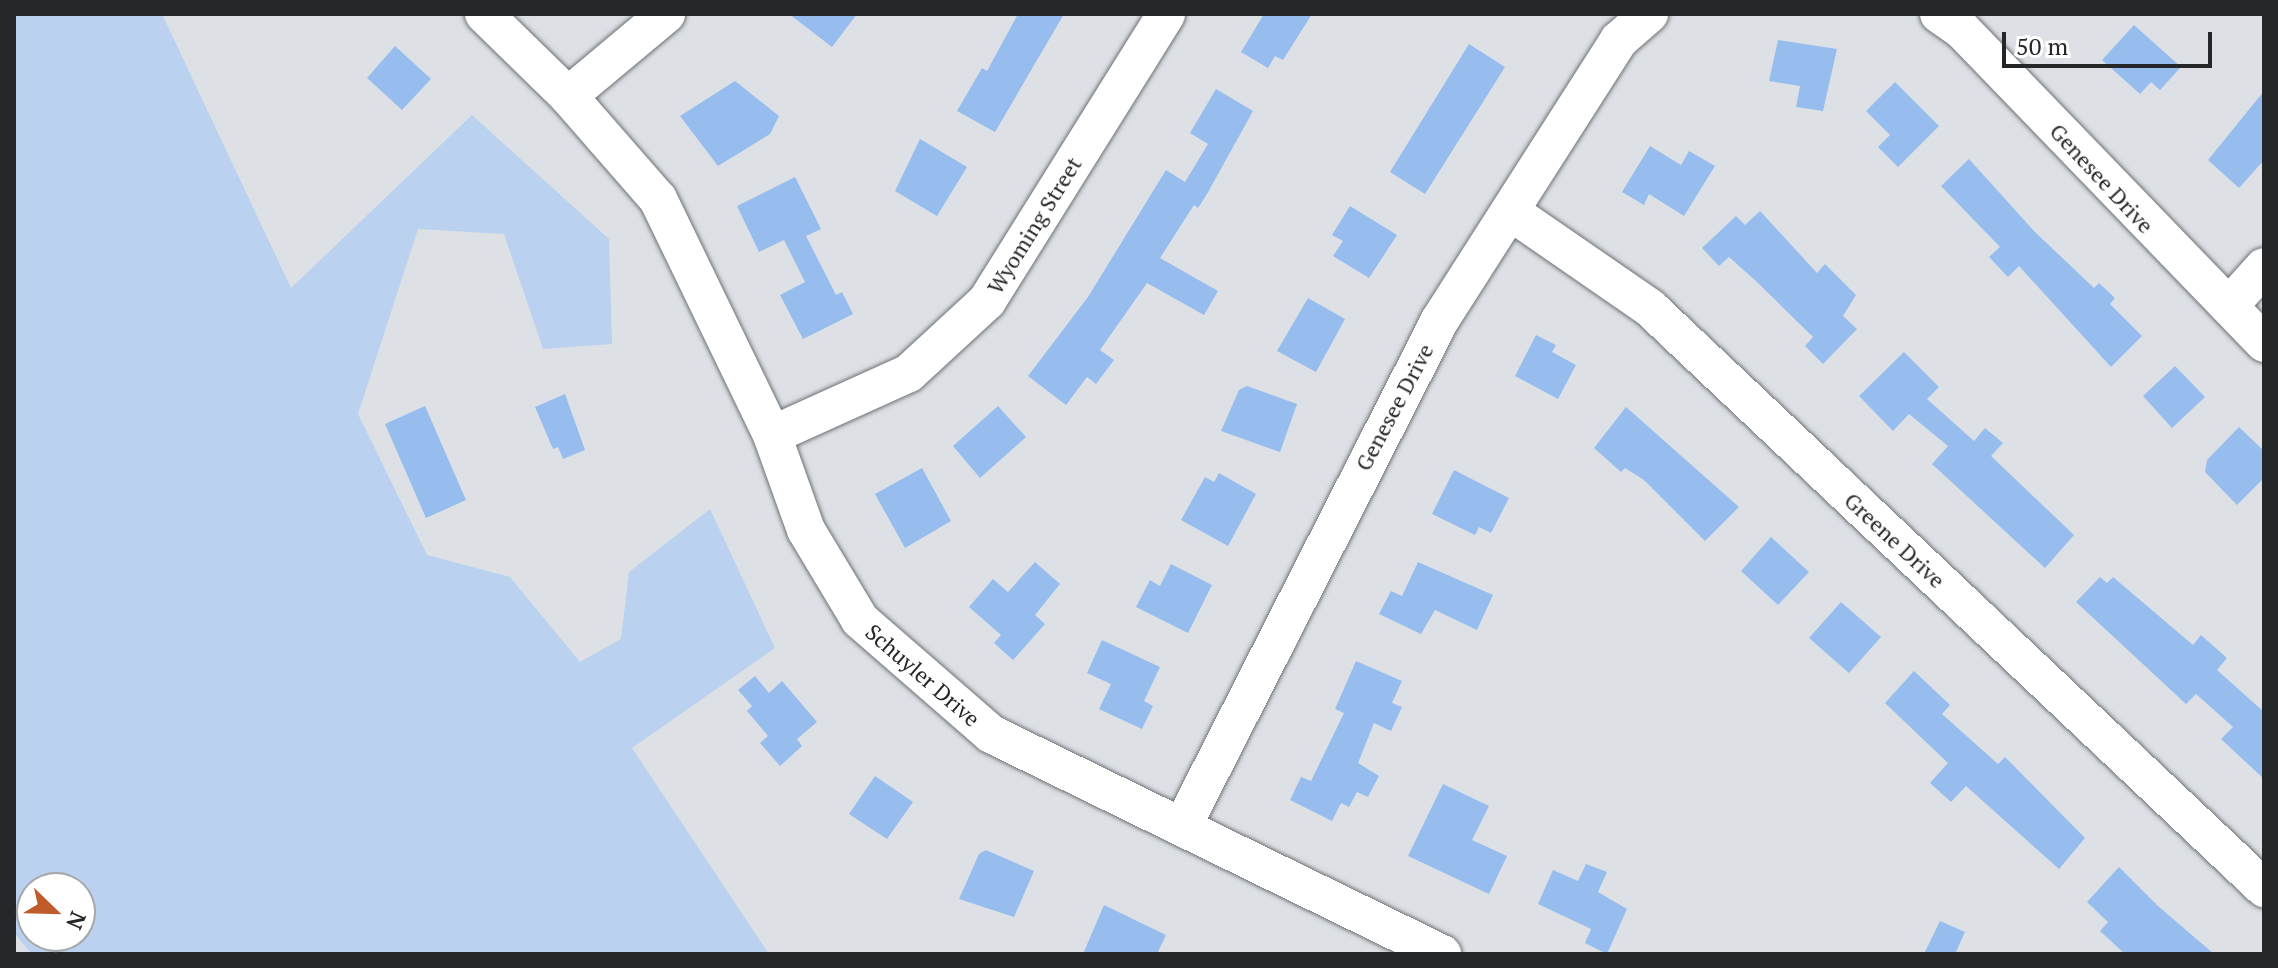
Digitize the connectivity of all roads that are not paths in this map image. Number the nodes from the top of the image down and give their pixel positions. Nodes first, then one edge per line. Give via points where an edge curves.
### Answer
1 (484, 14) edge
2 (666, 14) edge
3 (1166, 14) edge
4 (1649, 14) edge
5 (1939, 14) edge
6 (568, 96) junction
7 (1511, 212) junction
8 (2264, 267) edge
9 (2229, 306) junction
10 (2264, 343) edge
11 (772, 435) junction
12 (1182, 827) junction
13 (2264, 888) edge
14 (1442, 954) edge

1 - 6 street, Schuyler Drive
2 - 6 street
3 - 11 street, Wyoming Street via 987,301 909,373
4 - 7 street, Genesee Drive via 1619,40
5 - 9 street, Genesee Drive via 1962,30
6 - 11 street, Schuyler Drive via 658,199
7 - 12 street, Genesee Drive via 1432,333
7 - 13 street, Greene Drive via 1650,308
8 - 9 street
9 - 10 street, Genesee Drive
11 - 12 street, Schuyler Drive via 806,530 860,620 991,734
12 - 14 street, Schuyler Drive

